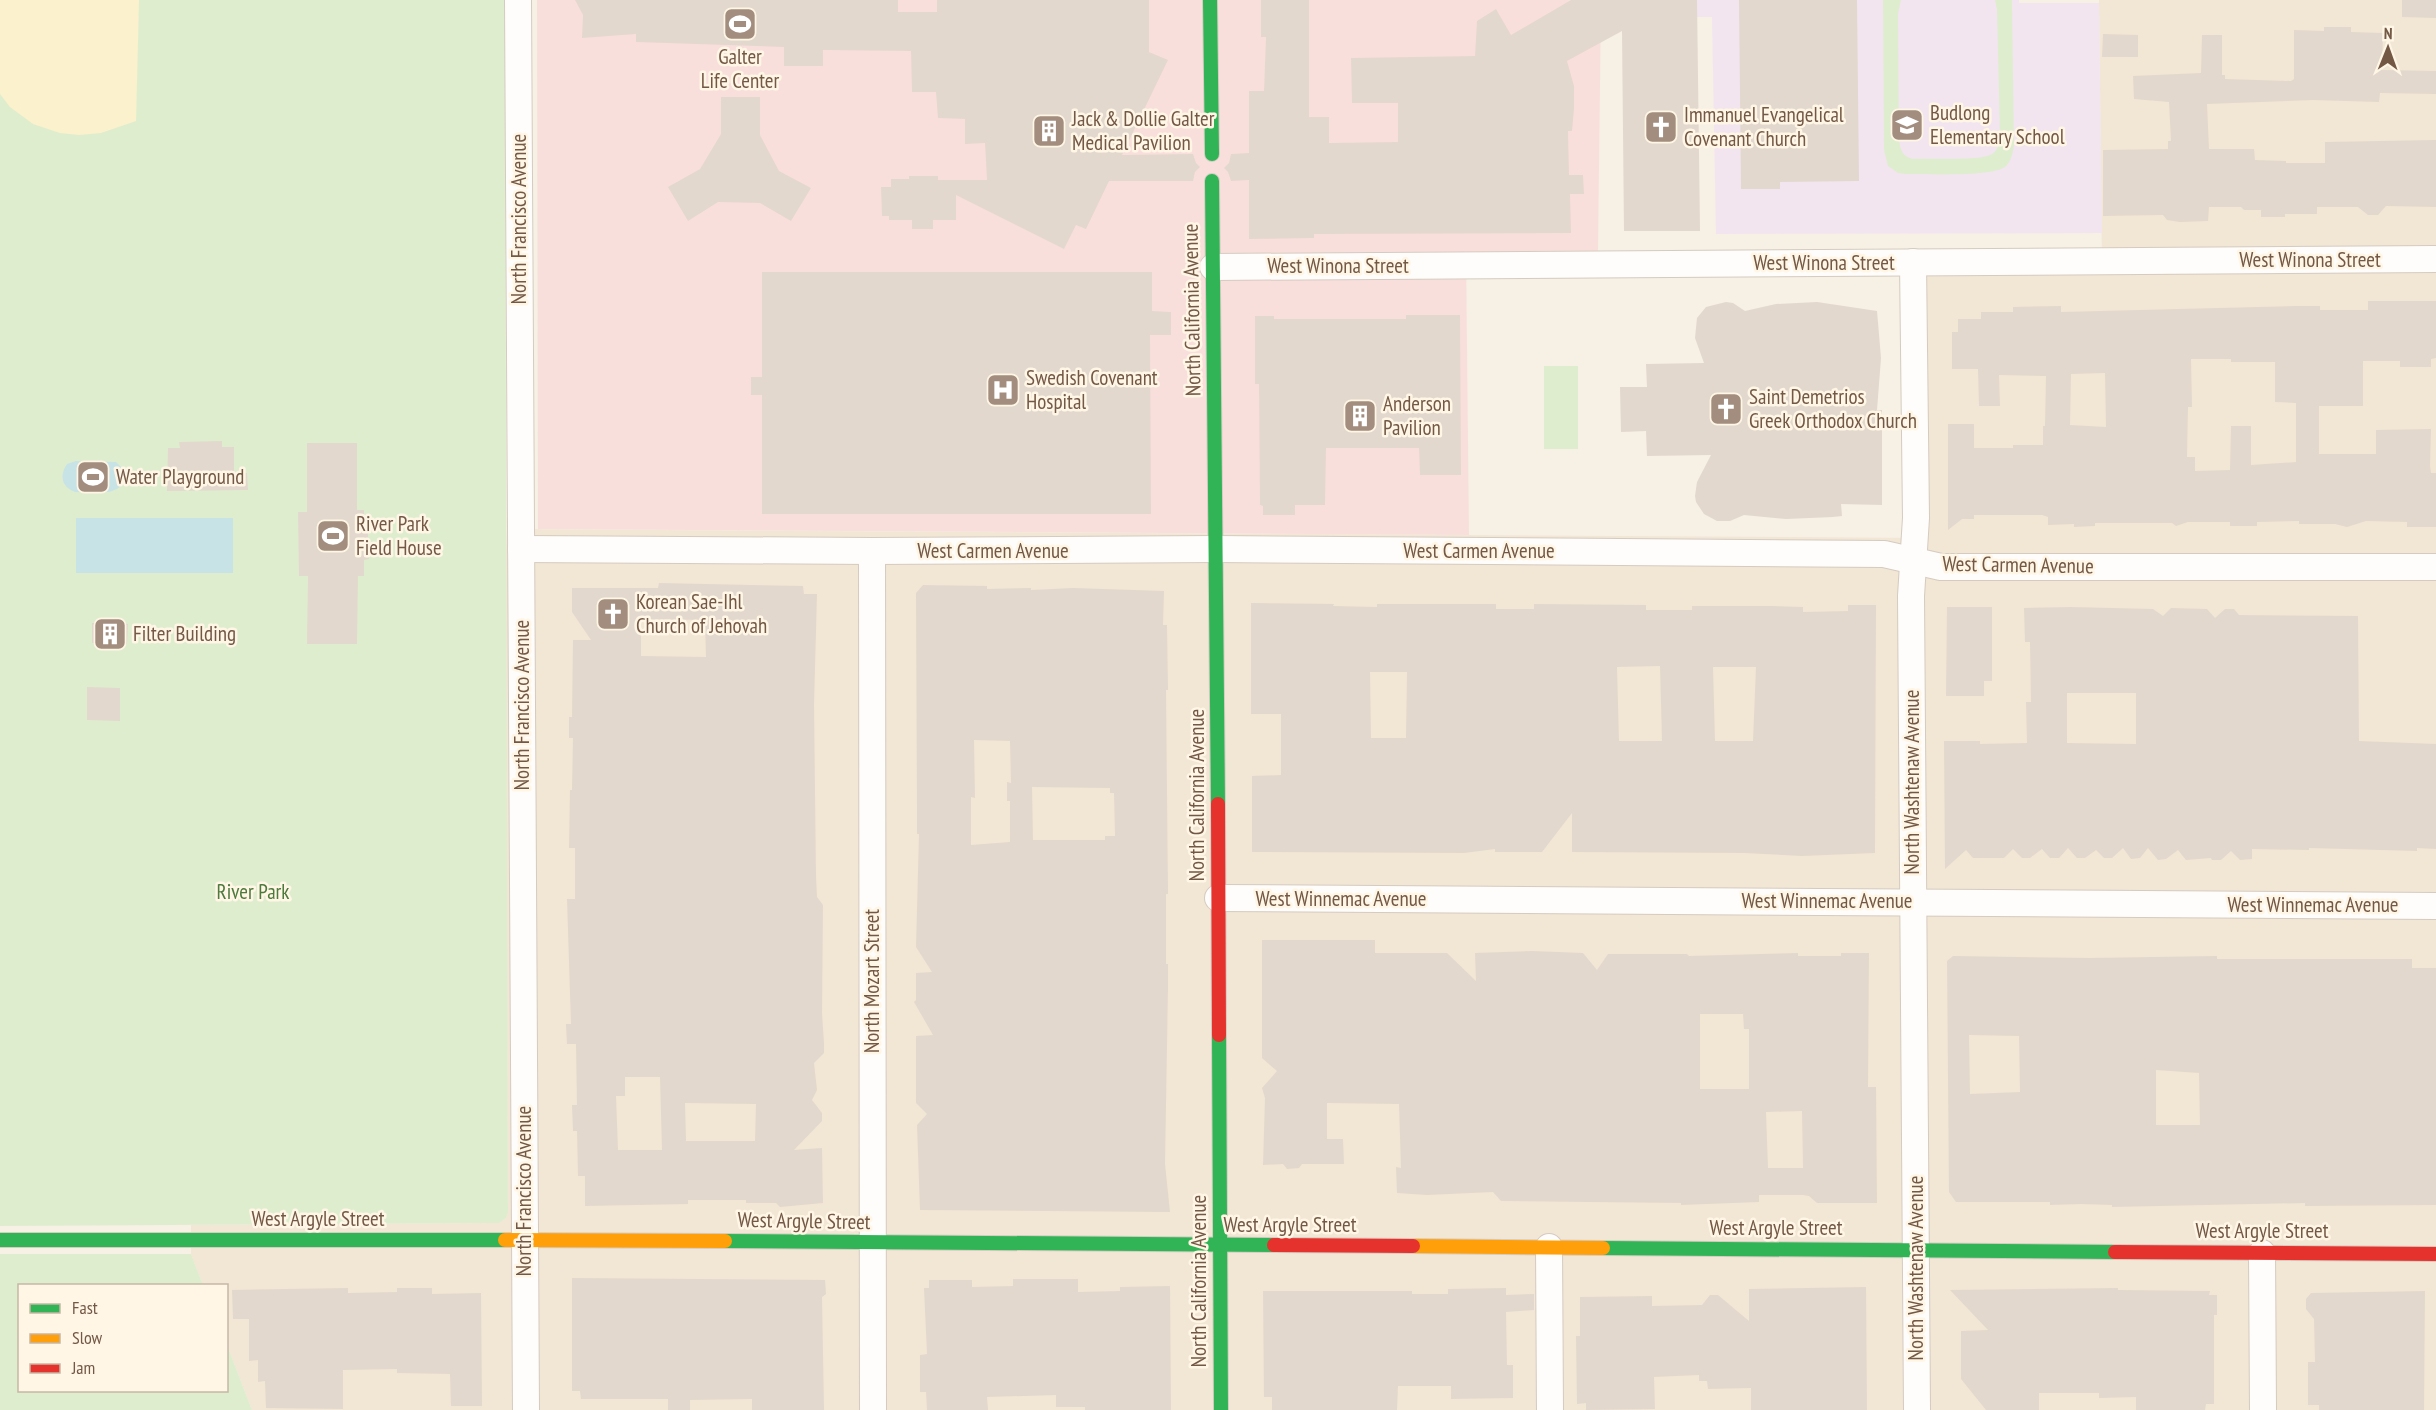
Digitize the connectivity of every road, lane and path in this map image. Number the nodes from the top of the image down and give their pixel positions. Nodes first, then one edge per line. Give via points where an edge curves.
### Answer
1 (518, 0) edge
2 (1210, 0) edge
3 (1212, 154) dead end
4 (1212, 181) dead end
5 (2436, 259) edge
6 (1913, 262) junction
7 (1213, 267) junction
8 (521, 549) junction
9 (1216, 549) junction
10 (872, 551) junction
11 (1914, 560) junction
12 (2436, 567) edge
13 (1218, 898) junction
14 (1913, 902) junction
15 (2436, 906) edge
16 (0, 1240) edge
17 (525, 1240) junction
18 (872, 1243) junction
19 (1220, 1245) junction
20 (1548, 1248) junction
21 (1916, 1250) junction
22 (2262, 1253) junction
23 (2436, 1254) edge
24 (526, 1410) edge
25 (873, 1410) edge
26 (1221, 1410) edge
27 (1550, 1410) edge
28 (1917, 1410) edge
29 (2263, 1410) edge

1 - 8 street, North Francisco Avenue
2 - 3 street
4 - 7 street, North California Avenue
5 - 6 street, West Winona Street
6 - 7 street, West Winona Street
6 - 11 street, North Washtenaw Avenue
7 - 9 street, North California Avenue
8 - 10 street, West Carmen Avenue
8 - 17 street, North Francisco Avenue
9 - 10 street, West Carmen Avenue
9 - 11 street, West Carmen Avenue via 1884,554
9 - 13 street, North California Avenue
10 - 18 street, North Mozart Street
11 - 12 street, West Carmen Avenue via 1941,567
11 - 14 street, North Washtenaw Avenue
13 - 14 street, West Winnemac Avenue
13 - 19 street, North California Avenue
14 - 15 street, West Winnemac Avenue
14 - 21 street, North Washtenaw Avenue
16 - 17 street, West Argyle Street
17 - 18 street, West Argyle Street
17 - 24 street, North Francisco Avenue
18 - 19 street, West Argyle Street
18 - 25 street, North Mozart Street
19 - 20 street, West Argyle Street
19 - 26 street, North California Avenue
20 - 21 street, West Argyle Street
20 - 27 street
21 - 22 street, West Argyle Street
21 - 28 street, North Washtenaw Avenue
22 - 23 street, West Argyle Street
22 - 29 street

